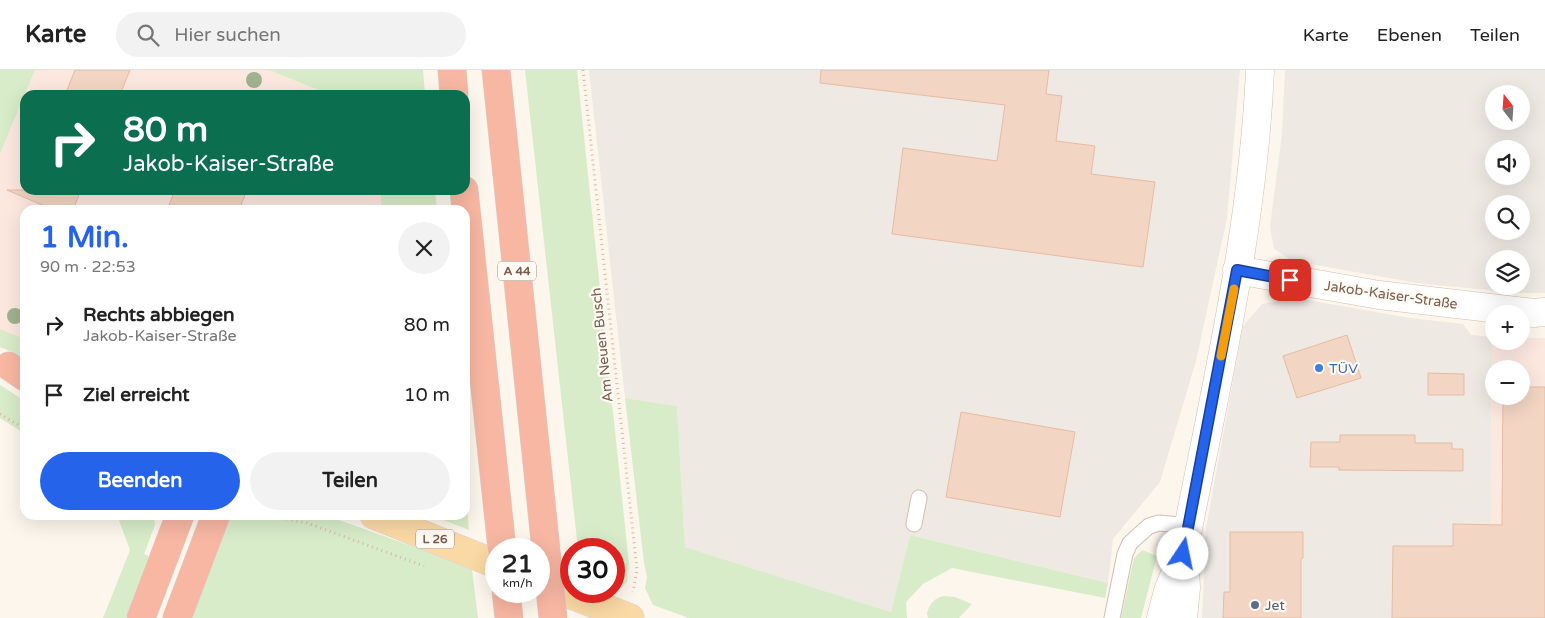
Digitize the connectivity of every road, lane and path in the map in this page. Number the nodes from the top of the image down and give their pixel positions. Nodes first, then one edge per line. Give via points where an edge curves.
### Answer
1 (452, 70) edge
2 (496, 70) edge
3 (583, 70) edge
4 (1260, 70) edge
5 (454, 90) edge
6 (470, 247) edge
7 (1237, 270) junction
8 (1545, 312) edge
9 (0, 414) edge
10 (20, 425) edge
11 (919, 498) dead end
12 (165, 520) edge
13 (178, 520) edge
14 (214, 520) edge
15 (292, 520) edge
16 (386, 520) edge
17 (914, 524) dead end
18 (1189, 526) junction
19 (501, 538) edge
20 (1183, 554) junction
21 (164, 557) junction
22 (485, 560) edge
23 (432, 568) dead end
24 (550, 586) edge
25 (507, 603) edge
26 (627, 617) edge
27 (141, 618) edge
28 (177, 618) edge
29 (508, 618) edge
30 (552, 618) edge
31 (1112, 618) edge
32 (1161, 618) edge
33 (1183, 618) edge

1 - 5 highway
2 - 30 highway, A 44, bridge
3 - 26 path, Am Neuen Busch via 637,570
4 - 7 street via 1252,168
6 - 19 highway
7 - 8 street, Jakob-Kaiser-Straße via 1379,295 1534,314
7 - 18 street
9 - 10 path
11 - 17 lane
12 - 21 highway
13 - 21 highway
14 - 28 highway
15 - 23 path
16 - 22 main road, L 26
18 - 20 street
18 - 31 lane via 1160,523 1149,526 1130,543
20 - 32 street
20 - 33 street via 1186,588
21 - 27 highway
24 - 26 main road
25 - 29 highway, bridge

